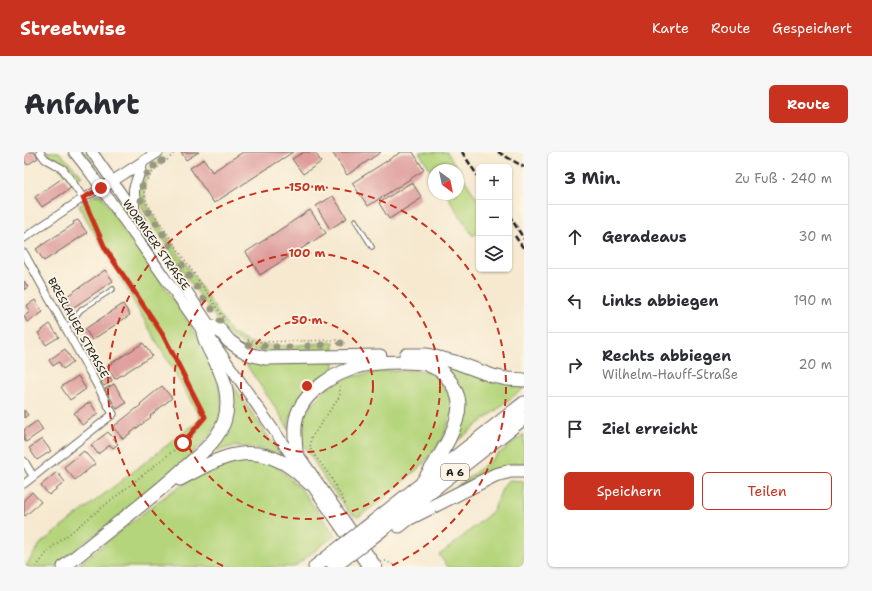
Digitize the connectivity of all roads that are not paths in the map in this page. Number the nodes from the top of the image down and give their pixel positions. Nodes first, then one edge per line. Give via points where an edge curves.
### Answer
1 (40, 152) edge
2 (74, 152) edge
3 (92, 152) edge
4 (157, 152) edge
5 (143, 161) junction
6 (112, 182) junction
7 (101, 188) junction
8 (83, 198) junction
9 (134, 212) junction
10 (355, 220) dead end
11 (24, 238) edge
12 (372, 247) dead end
13 (25, 255) edge
14 (113, 289) dead end
15 (66, 329) junction
16 (207, 329) junction
17 (524, 380) edge
18 (524, 403) edge
19 (524, 418) edge
20 (296, 451) junction
21 (24, 461) edge
22 (524, 471) edge
23 (33, 476) junction
24 (309, 483) junction
25 (422, 483) junction
26 (24, 484) edge
27 (162, 488) junction
28 (386, 527) junction
29 (366, 534) junction
30 (345, 551) junction
31 (378, 563) edge
32 (64, 567) edge
33 (315, 567) edge
34 (334, 567) edge
35 (368, 567) edge

1 - 8 street via 45,159 63,169
2 - 7 main road, WORMSER STRASSE
3 - 6 main road
4 - 5 main road
5 - 6 main road
5 - 9 main road via 134,188
6 - 7 main road
6 - 9 main road
7 - 8 street
7 - 16 main road, WORMSER STRASSE
8 - 11 street
9 - 16 main road
10 - 12 lane
13 - 15 street, BRESLAUER STRASSE
14 - 15 lane via 81,310
15 - 23 street, BRESLAUER STRASSE via 113,414
16 - 17 highway via 219,329 239,348 249,354 265,358 427,354 507,380
16 - 20 main road
16 - 24 main road via 208,336
16 - 27 highway via 204,339 220,371 226,391 226,415 217,437
18 - 25 highway, A 6
19 - 28 highway, A 6
20 - 25 highway via 295,425 299,410 320,385 352,368 370,364 412,362 426,365 442,372 454,387 459,403 451,434
20 - 31 main road
21 - 23 street
22 - 28 highway via 495,475 408,519 398,527
23 - 26 street
24 - 27 highway via 283,462 259,454 245,453 229,455 214,461
24 - 35 main road
25 - 29 highway, A 6
27 - 32 highway
28 - 29 highway, A 6
29 - 30 highway, A 6, bridge
30 - 33 highway, A 6
30 - 34 highway, A 6

